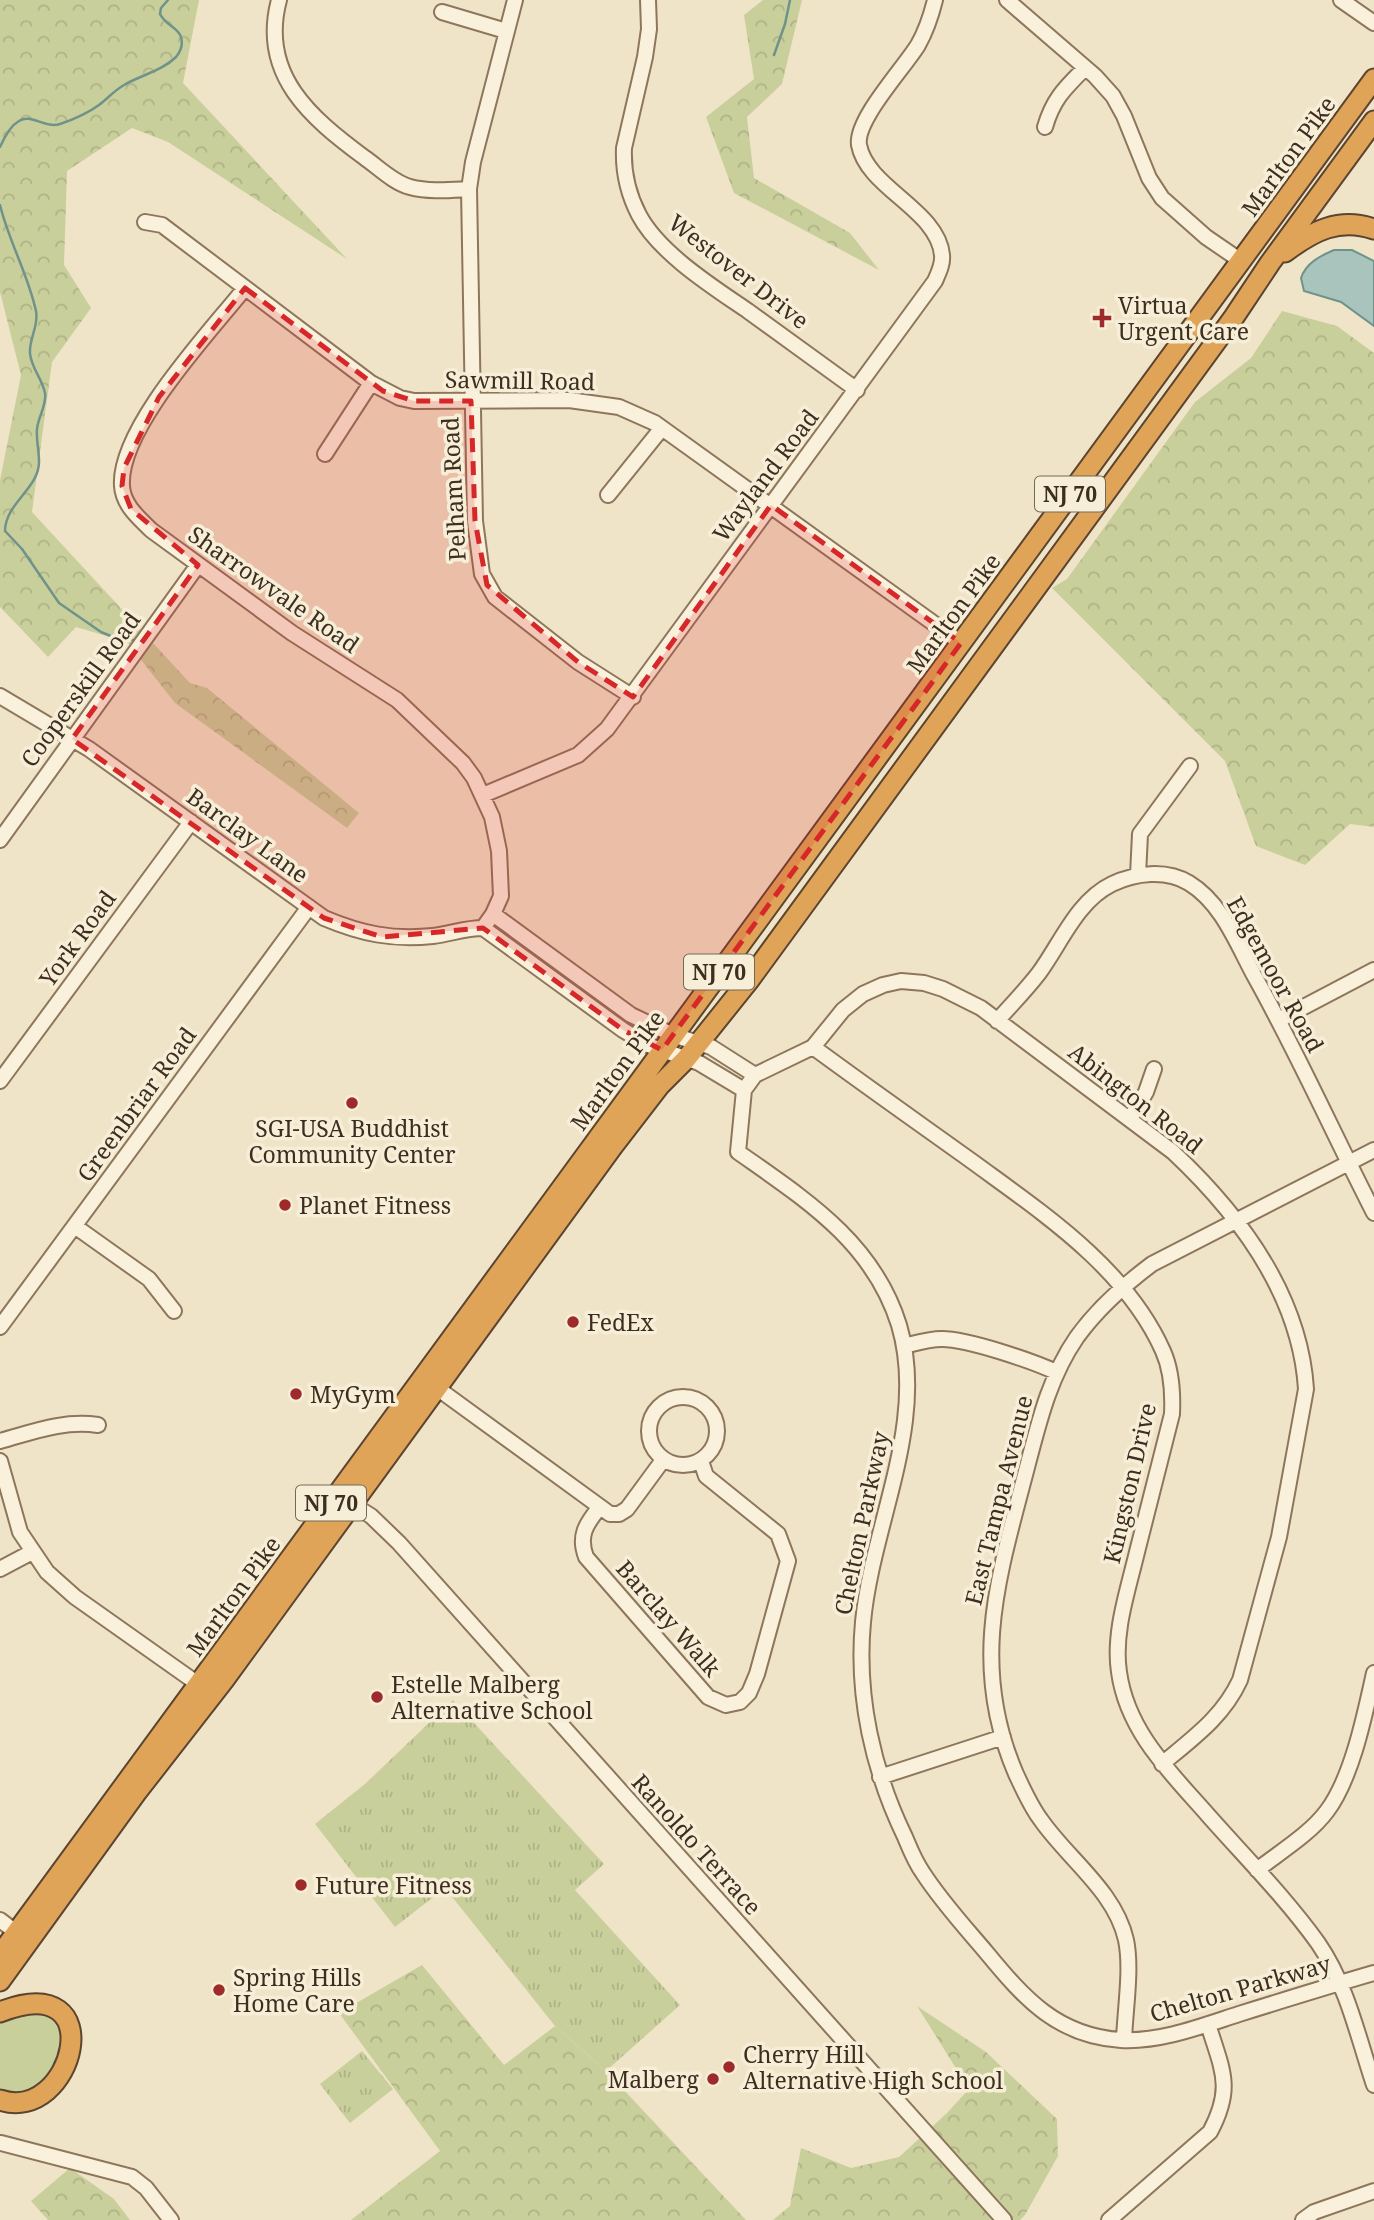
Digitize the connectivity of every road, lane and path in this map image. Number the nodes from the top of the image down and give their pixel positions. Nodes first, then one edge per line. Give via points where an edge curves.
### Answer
1 (279, 0) edge
2 (515, 0) edge
3 (648, 0) edge
4 (935, 0) edge
5 (1007, 0) edge
6 (1341, 0) edge
7 (442, 12) dead end
8 (1374, 23) edge
9 (506, 31) junction
10 (1085, 68) junction
11 (1374, 79) edge
12 (1374, 121) edge
13 (1045, 127) dead end
14 (469, 189) junction
15 (145, 222) dead end
16 (1374, 229) edge
17 (1241, 261) junction
18 (1270, 262) junction
19 (245, 288) junction
20 (371, 383) junction
21 (857, 390) junction
22 (471, 401) junction
23 (662, 428) junction
24 (325, 454) dead end
25 (608, 495) dead end
26 (771, 505) junction
27 (198, 565) junction
28 (961, 643) junction
29 (0, 696) edge
30 (633, 697) junction
31 (72, 739) junction
32 (1189, 766) dead end
33 (482, 795) junction
34 (191, 821) junction
35 (0, 840) edge
36 (1138, 876) junction
37 (309, 907) junction
38 (488, 921) junction
39 (1374, 970) edge
40 (1279, 1020) junction
41 (997, 1021) junction
42 (680, 1047) junction
43 (813, 1047) junction
44 (1154, 1069) dead end
45 (0, 1081) edge
46 (749, 1082) junction
47 (1130, 1119) junction
48 (1374, 1150) edge
49 (1349, 1164) junction
50 (1374, 1213) edge
51 (1237, 1220) junction
52 (76, 1227) junction
53 (1121, 1288) junction
54 (174, 1311) dead end
55 (0, 1327) edge
56 (904, 1346) junction
57 (1056, 1372) junction
58 (437, 1388) junction
59 (97, 1425) dead end
60 (0, 1441) edge
61 (663, 1460) junction
62 (0, 1461) edge
63 (701, 1461) junction
64 (352, 1504) junction
65 (599, 1508) junction
66 (320, 1518) junction
67 (32, 1552) junction
68 (0, 1569) edge
69 (1374, 1673) edge
70 (224, 1680) junction
71 (198, 1684) junction
72 (1003, 1737) junction
73 (1162, 1764) junction
74 (880, 1777) junction
75 (1257, 1870) junction
76 (0, 1920) edge
77 (17, 1933) junction
78 (0, 1955) edge
79 (1374, 1973) edge
80 (0, 1981) edge
81 (1340, 1983) junction
82 (0, 2012) edge
83 (1208, 2024) junction
84 (1124, 2040) junction
85 (1374, 2085) edge
86 (0, 2100) edge
87 (0, 2139) edge
88 (1374, 2190) edge
89 (171, 2220) edge
90 (1004, 2220) edge
91 (1109, 2220) edge
92 (1303, 2220) edge

1 - 14 street via 275,37 280,66 308,112 407,187
2 - 9 street, Pelham Road
3 - 21 street, Westover Drive via 649,29 623,167 640,216 654,236 715,288
4 - 21 street, Wayland Road via 919,43 875,104 859,138 865,161 928,225 942,254 942,265
5 - 10 street
6 - 8 street
7 - 9 street
9 - 14 street, Pelham Road
10 - 13 street via 1059,94
10 - 17 street via 1113,96 1162,198
11 - 17 highway, Marlton Pike / NJ 70
12 - 18 highway, Marlton Pike / NJ 70
14 - 22 street, Pelham Road
15 - 19 street, Sawmill Road via 162,225
16 - 18 highway via 1340,224 1322,228
17 - 28 highway, Marlton Pike / NJ 70
18 - 42 highway, Marlton Pike / NJ 70 via 750,979
19 - 20 street, Sawmill Road
19 - 27 street, Sharrowvale Road via 159,397 138,430 124,468 122,486 131,509
20 - 22 street, Sawmill Road via 414,401
20 - 24 street
21 - 26 street, Wayland Road
22 - 23 street, Sawmill Road via 597,403 637,414
22 - 30 street, Pelham Road via 475,521 487,585 495,597 578,662
23 - 25 street
23 - 26 street, Sawmill Road
26 - 28 street, Sawmill Road
26 - 30 street, Wayland Road
27 - 31 street, Cooperskill Road
27 - 33 street, Sharrowvale Road via 292,633 397,700 463,763
28 - 42 highway, Marlton Pike / NJ 70
29 - 31 street, Barclay Lane
30 - 33 street, Wayland Road via 578,755
31 - 34 street, Barclay Lane
31 - 35 street, Cooperskill Road
32 - 36 street via 1140,834
33 - 38 street, Sharrowvale Road via 492,817 500,860 500,895
34 - 37 street, Barclay Lane
34 - 45 street, York Road
36 - 40 street, Edgemoor Road via 1170,876 1187,882 1210,901
36 - 41 street, Edgemoor Road via 1110,885 1092,898 1039,973
37 - 38 street, Barclay Lane via 354,931 382,937 434,936
37 - 52 street, Greenbriar Road
38 - 42 street via 623,1030 648,1045
39 - 40 street
40 - 49 street, Edgemoor Road
41 - 43 street, Abington Road via 943,989 901,981 863,995 843,1010
41 - 47 street, Abington Road
42 - 46 street via 711,1047
42 - 58 highway, Marlton Pike / NJ 70 via 660,1085
42 - 66 highway, Marlton Pike / NJ 70
43 - 46 street
43 - 53 street, Kingston Drive via 1051,1219
44 - 47 street
46 - 56 street, Chelton Parkway via 738,1152 814,1207 853,1243 882,1284
47 - 51 street, Abington Road via 1173,1152
48 - 49 street, East Tampa Avenue
49 - 50 street, Edgemoor Road
49 - 51 street, East Tampa Avenue
51 - 53 street, East Tampa Avenue via 1152,1264
51 - 73 street, Abington Road via 1277,1286 1296,1334 1306,1389 1279,1537 1240,1680 1220,1715
52 - 54 street via 149,1279
52 - 55 street, Greenbriar Road
53 - 57 street, East Tampa Avenue via 1077,1338
53 - 73 street, Kingston Drive via 1163,1351 1173,1393 1172,1413 1122,1612 1118,1654 1131,1713
56 - 57 street via 949,1340
56 - 74 street, Chelton Parkway via 908,1405 869,1574 862,1626 866,1714
57 - 72 street, East Tampa Avenue via 1034,1437 991,1619 992,1693
58 - 64 highway, Marlton Pike / NJ 70
58 - 65 street
59 - 60 street via 60,1424
61 - 63 street via 682,1466
61 - 63 street via 651,1443 650,1422 663,1404 684,1397 705,1405 717,1425 716,1443
61 - 65 street via 625,1511 611,1514
62 - 67 street via 20,1532
63 - 65 street, Barclay Walk via 706,1476 778,1534 788,1561 757,1674 740,1702 726,1705 708,1697 586,1557 583,1531
64 - 70 highway, Marlton Pike / NJ 70
64 - 90 street, Ranoldo Terrace via 399,1543
66 - 70 highway via 324,1525 320,1536 247,1635
66 - 71 highway, Marlton Pike / NJ 70
67 - 68 street
67 - 71 street via 75,1597
69 - 75 street via 1342,1784 1327,1812
70 - 80 highway, Marlton Pike / NJ 70
71 - 77 highway, Marlton Pike / NJ 70
72 - 74 street
72 - 84 street, East Tampa Avenue via 1041,1821 1107,1899 1121,1926 1128,1954
73 - 75 street, Kingston Drive
74 - 84 street, Chelton Parkway via 920,1870 1020,1991 1035,2007 1069,2028
75 - 81 street, Kingston Drive via 1319,1945
76 - 77 street
77 - 78 highway, Marlton Pike / NJ 70
79 - 81 street, Chelton Parkway
81 - 83 street, Chelton Parkway
81 - 85 street, Kingston Drive
82 - 86 highway via 36,2002 52,2006 66,2018 72,2047 66,2065 41,2096 19,2103
83 - 84 street, Chelton Parkway via 1150,2039
83 - 91 street via 1225,2094 1210,2133
87 - 89 street via 132,2177
88 - 92 street

